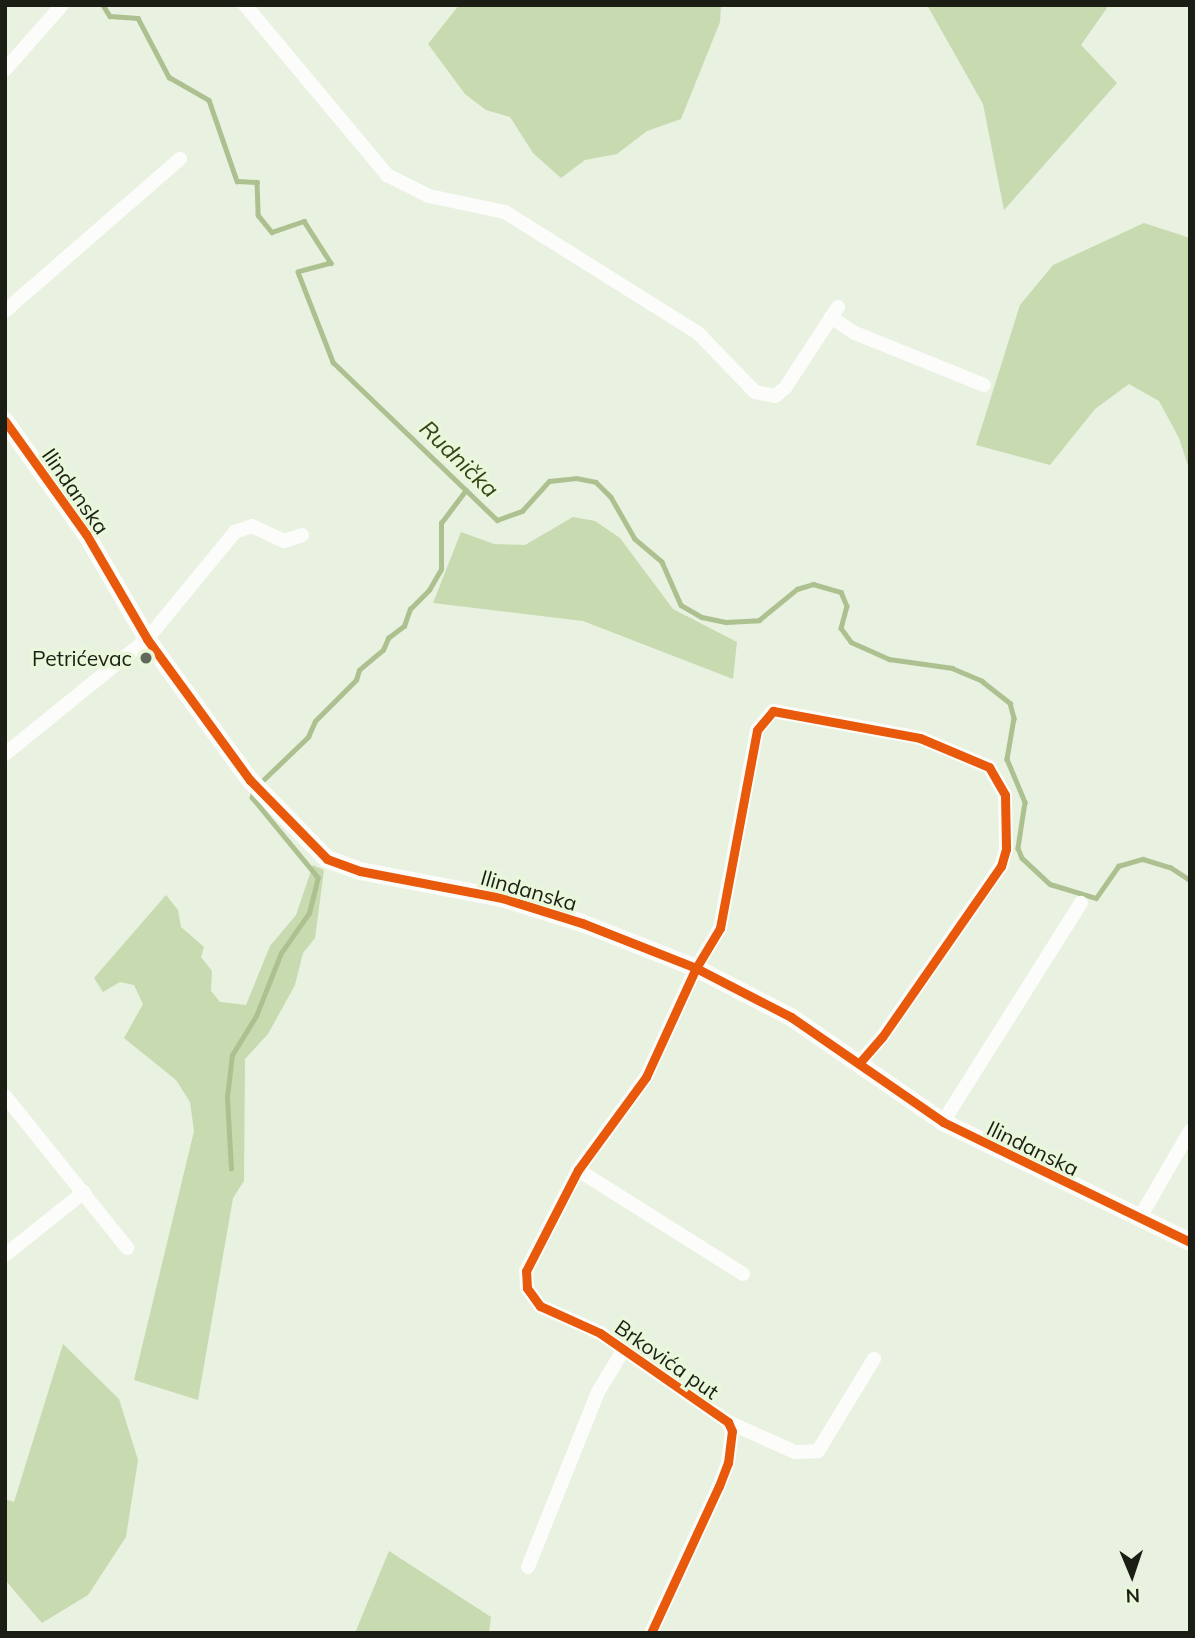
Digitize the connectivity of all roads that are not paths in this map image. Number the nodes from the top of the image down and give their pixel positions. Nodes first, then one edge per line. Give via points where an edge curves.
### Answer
1 (62, 5) edge
2 (245, 5) edge
3 (5, 70) edge
4 (180, 159) dead end
5 (5, 311) edge
6 (984, 385) dead end
7 (5, 421) edge
8 (302, 535) dead end
9 (147, 639) junction
10 (5, 754) edge
11 (1081, 903) dead end
12 (696, 968) junction
13 (859, 1063) junction
14 (5, 1096) edge
15 (943, 1122) junction
16 (1190, 1131) edge
17 (578, 1170) junction
18 (84, 1192) junction
19 (1139, 1219) junction
20 (1190, 1242) edge
21 (127, 1248) dead end
22 (5, 1255) edge
23 (743, 1274) dead end
24 (624, 1349) junction
25 (874, 1359) dead end
26 (728, 1422) junction
27 (528, 1567) dead end
28 (651, 1633) edge

1 - 3 street
2 - 6 street via 387,175 429,196 505,212 698,333 755,392 775,396 785,388 834,312 855,332
4 - 5 street
7 - 9 street, Ilindanska via 86,534
8 - 9 street via 284,541 252,526 235,532
9 - 10 street
9 - 12 street, Ilindanska via 250,780 314,848 342,866 502,898 582,923
11 - 15 street
12 - 13 street, Ilindanska via 791,1017
12 - 13 street, Brkovića put via 724,917 757,730 765,716 782,710 864,730 894,732 989,767 1005,795 1006,849 1001,866
12 - 17 street, Brkovića put via 646,1077
13 - 15 street, Ilindanska
14 - 18 street
15 - 19 street, Ilindanska
16 - 19 street
17 - 23 street
17 - 24 street, Brkovića put via 528,1262 527,1288 540,1306 600,1332
18 - 21 street
18 - 22 street
19 - 20 street, Ilindanska
24 - 26 street, Brkovića put
24 - 27 street via 598,1392
25 - 26 street via 818,1451 795,1452
26 - 28 street, Brkovića put via 733,1440 728,1463

